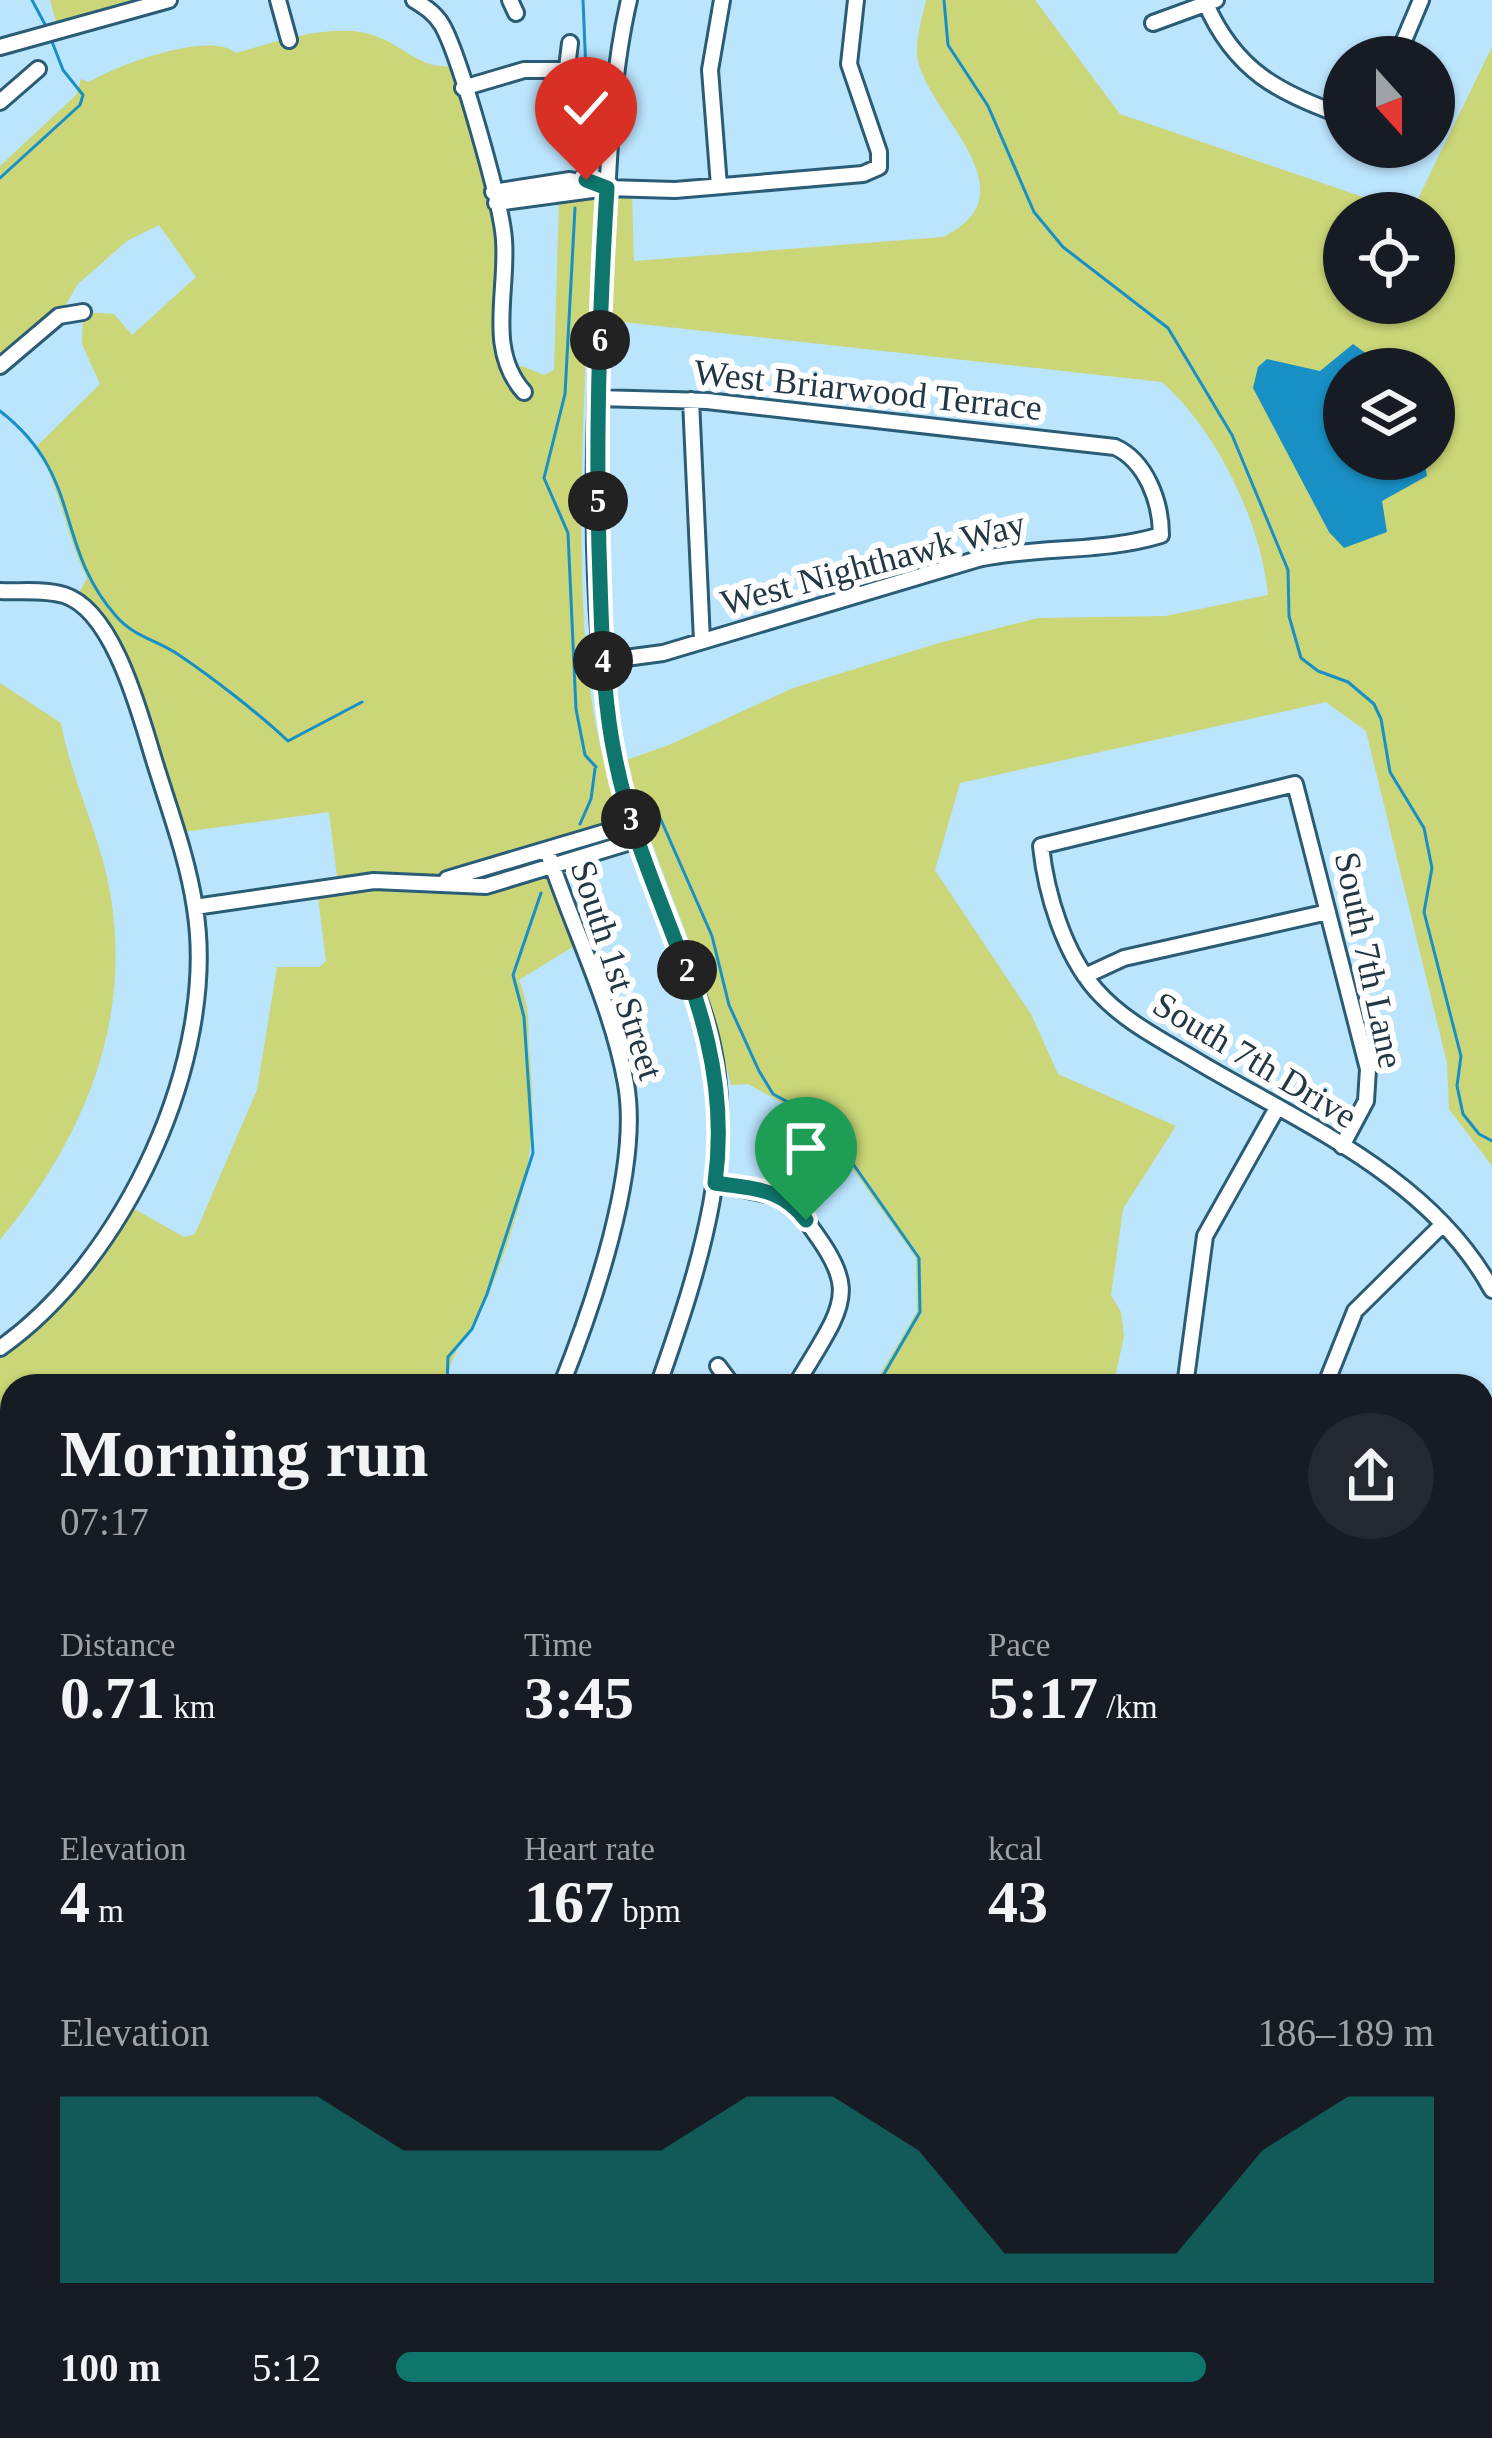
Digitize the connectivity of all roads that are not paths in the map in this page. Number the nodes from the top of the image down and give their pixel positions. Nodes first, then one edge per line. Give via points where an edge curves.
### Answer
1 (169, 0) edge
2 (278, 0) edge
3 (629, 0) edge
4 (722, 0) edge
5 (856, 0) edge
6 (1421, 0) edge
7 (1211, 2) edge
8 (425, 3) edge
9 (1153, 23) dead end
10 (1406, 36) edge
11 (290, 40) dead end
12 (570, 43) dead end
13 (0, 47) edge
14 (38, 69) dead end
15 (567, 70) junction
16 (463, 88) junction
17 (0, 102) edge
18 (1323, 107) edge
19 (562, 109) dead end
20 (718, 186) junction
21 (607, 188) junction
22 (495, 197) junction
23 (83, 312) dead end
24 (0, 366) edge
25 (524, 392) dead end
26 (597, 398) junction
27 (691, 400) junction
28 (1161, 535) joint
29 (0, 591) edge
30 (702, 641) junction
31 (603, 661) junction
32 (634, 832) junction
33 (1041, 846) joint
34 (550, 858) junction
35 (195, 907) junction
36 (1328, 912) junction
37 (1085, 976) junction
38 (1276, 1108) junction
39 (1342, 1146) junction
40 (715, 1183) junction
41 (1443, 1224) junction
42 (1492, 1290) edge
43 (0, 1348) edge
44 (718, 1366) dead end
45 (565, 1374) edge
46 (661, 1374) edge
47 (724, 1374) edge
48 (802, 1374) edge
49 (1187, 1374) edge
50 (1330, 1374) edge

1 - 13 street
2 - 11 street
3 - 21 street
4 - 20 street via 710,84
5 - 20 street via 849,64 878,167
6 - 10 street
7 - 9 street
7 - 18 street via 1232,52 1262,81
8 - 16 street via 444,28
12 - 15 street
14 - 17 street
15 - 16 street via 524,70
15 - 19 street
16 - 22 street
20 - 21 street
21 - 22 street
21 - 26 street
22 - 25 street via 505,272 501,357
23 - 24 street via 59,316
26 - 27 street, West Briarwood Terrace
26 - 31 street
27 - 28 street, West Briarwood Terrace via 1115,447 1131,454 1147,480
27 - 30 street
28 - 30 street, West Nighthawk Way via 978,559
29 - 35 street via 75,600 121,661
30 - 31 street, West Nighthawk Way
31 - 32 street
32 - 34 street
32 - 40 street via 711,1040 719,1106
33 - 36 street, South 7th Lane via 1295,784
33 - 37 street, South 7th Drive via 1050,892
34 - 35 street via 486,886 374,881
34 - 45 street, South 1st Street via 621,1059 630,1123 623,1182
35 - 43 street via 190,1036 134,1191 58,1296
36 - 37 street via 1124,958
36 - 39 street, South 7th Lane via 1367,1069 1366,1101
37 - 38 street, South 7th Drive via 1119,1014
38 - 39 street, South 7th Drive
38 - 49 street via 1204,1236
39 - 41 street, South 7th Drive via 1411,1191
40 - 46 street
40 - 48 street via 790,1199 842,1277 840,1307
41 - 42 street, South 7th Drive
41 - 50 street via 1355,1311
44 - 47 street

